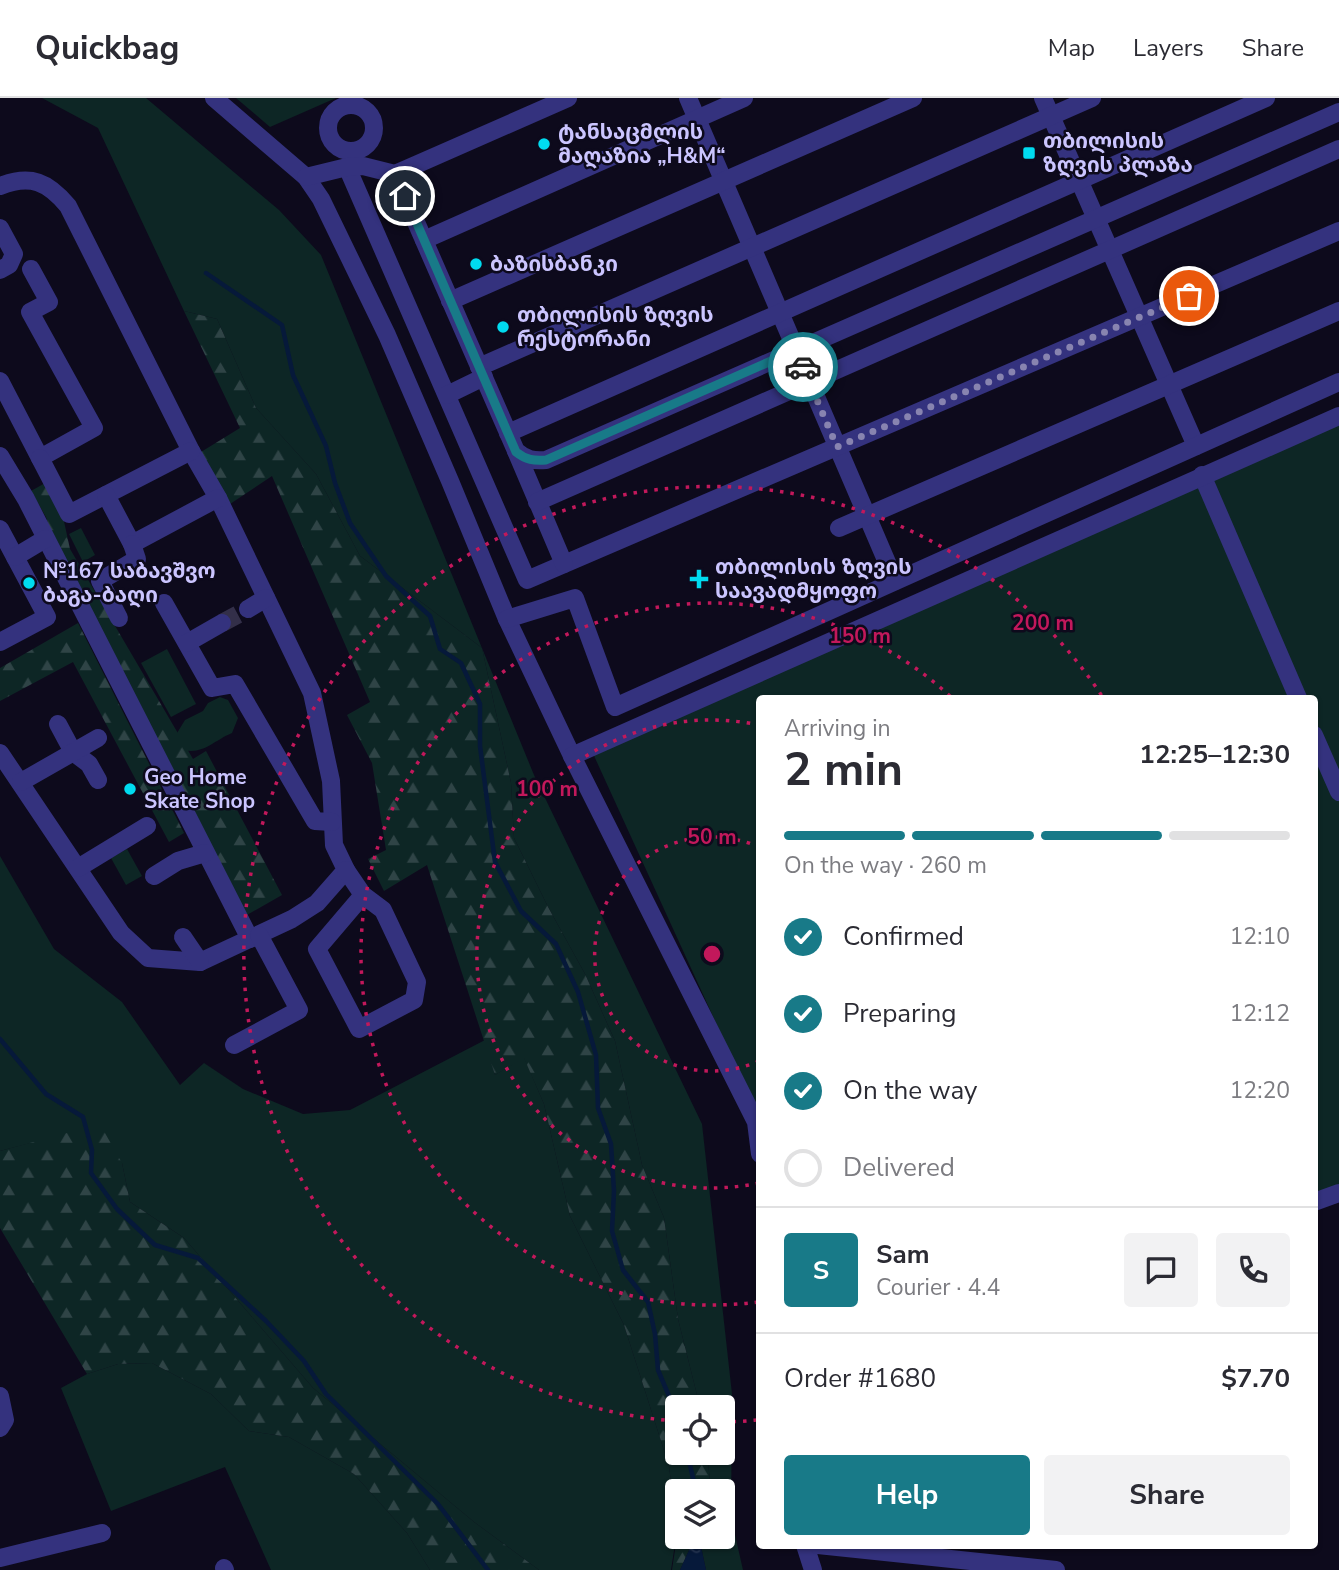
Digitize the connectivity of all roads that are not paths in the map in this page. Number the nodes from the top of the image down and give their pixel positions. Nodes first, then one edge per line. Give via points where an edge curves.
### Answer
1 (214, 98) edge
2 (568, 98) edge
3 (688, 98) edge
4 (744, 98) edge
5 (913, 98) edge
6 (1042, 98) edge
7 (1092, 98) edge
8 (1266, 98) edge
9 (1339, 112) edge
10 (1051, 116) junction
11 (697, 119) junction
12 (1339, 149) edge
13 (357, 160) junction
14 (395, 174) junction
15 (306, 177) junction
16 (724, 181) junction
17 (1079, 181) junction
18 (0, 186) edge
19 (1095, 219) junction
20 (0, 228) edge
21 (1339, 231) edge
22 (424, 240) junction
23 (752, 247) junction
24 (1109, 250) junction
25 (31, 269) dead end
26 (0, 270) edge
27 (450, 301) junction
28 (1339, 311) edge
29 (780, 313) junction
30 (1139, 317) junction
31 (796, 350) junction
32 (482, 372) junction
33 (0, 382) edge
34 (810, 382) junction
35 (1339, 382) edge
36 (1169, 385) junction
37 (447, 395) junction
38 (1339, 416) edge
39 (508, 433) junction
40 (1196, 446) junction
41 (837, 447) junction
42 (191, 451) junction
43 (516, 452) junction
44 (0, 456) edge
45 (40, 458) junction
46 (1202, 475) junction
47 (106, 495) junction
48 (218, 498) junction
49 (537, 502) junction
50 (867, 516) junction
51 (839, 528) dead end
52 (0, 529) edge
53 (45, 539) junction
54 (132, 544) junction
55 (15, 557) junction
56 (564, 564) junction
57 (895, 581) junction
58 (105, 592) junction
59 (266, 598) junction
60 (164, 603) dead end
61 (78, 604) junction
62 (248, 609) tunnel mouth
63 (119, 618) dead end
64 (506, 619) junction
65 (222, 623) tunnel mouth
66 (0, 642) edge
67 (187, 643) junction
68 (1297, 695) edge
69 (58, 724) dead end
70 (98, 738) dead end
71 (1318, 744) edge
72 (73, 752) junction
73 (0, 753) edge
74 (572, 756) junction
75 (98, 780) dead end
76 (21, 782) junction
77 (1339, 792) edge
78 (332, 822) junction
79 (147, 826) dead end
80 (205, 852) junction
81 (78, 868) junction
82 (346, 870) junction
83 (154, 876) dead end
84 (363, 895) junction
85 (183, 937) dead end
86 (254, 937) junction
87 (200, 962) junction
88 (234, 1045) dead end
89 (756, 1122) edge
90 (1339, 1194) edge
91 (1318, 1201) edge
92 (1, 1398) edge
93 (0, 1428) edge
94 (102, 1533) dead end
95 (806, 1549) edge
96 (856, 1549) edge
97 (0, 1558) edge
98 (813, 1570) edge
99 (1056, 1570) edge

1 - 15 street
2 - 14 street
3 - 11 street
4 - 11 street
5 - 16 street
6 - 10 street
7 - 10 street
8 - 17 street
9 - 19 street
10 - 17 street
10 - 23 street
11 - 16 street
11 - 22 street
12 - 24 street
13 - 14 street
13 - 15 street
13 - 37 street
14 - 22 street
15 - 64 street via 387,335
16 - 23 street
16 - 27 street
17 - 19 street
17 - 29 street
18 - 42 street via 15,180 42,182 68,206
19 - 24 street
19 - 31 street
20 - 26 street via 14,254
21 - 30 street
22 - 27 street
23 - 29 street
23 - 32 street
24 - 30 street
24 - 34 street
25 - 45 street via 49,302 30,312 94,428
27 - 32 street
28 - 36 street
29 - 31 street
29 - 39 street
30 - 36 street
30 - 41 street
31 - 34 street
31 - 43 street via 546,460 534,461
32 - 37 street
32 - 39 street
33 - 45 street
34 - 41 street
34 - 49 street
35 - 40 street
36 - 40 street
36 - 50 street
37 - 56 street via 527,580
38 - 46 street
39 - 43 street
40 - 57 street
41 - 50 street
41 - 56 street
42 - 47 street
42 - 48 street
43 - 49 street
44 - 53 street
45 - 47 street via 69,514
46 - 68 street
46 - 74 street
47 - 54 street
48 - 54 street
48 - 59 street
49 - 56 street
50 - 51 street
50 - 57 street
52 - 55 street
53 - 55 street
53 - 61 street
54 - 58 street via 137,559 102,578
55 - 66 street via 47,617
57 - 64 street via 615,707 575,598
58 - 61 street
58 - 63 street
59 - 62 street
59 - 78 street via 312,693 331,780
60 - 67 street
61 - 80 street
64 - 74 street
65 - 67 street
67 - 78 street via 212,688 234,684 315,821
69 - 72 street
70 - 72 street
71 - 77 street
72 - 75 street via 89,764
72 - 76 street
73 - 76 street
74 - 89 street
76 - 81 street
78 - 82 street via 334,845
79 - 81 street
80 - 83 street
80 - 86 street
81 - 87 street via 121,933 148,958
82 - 84 street
82 - 86 street via 317,903
84 - 84 street via 317,949 359,1029 414,1000 417,982 383,910
85 - 87 street
86 - 87 street
86 - 88 street via 299,1010
90 - 91 street
92 - 93 street via 5,1420
94 - 97 street
95 - 98 street
96 - 99 street

